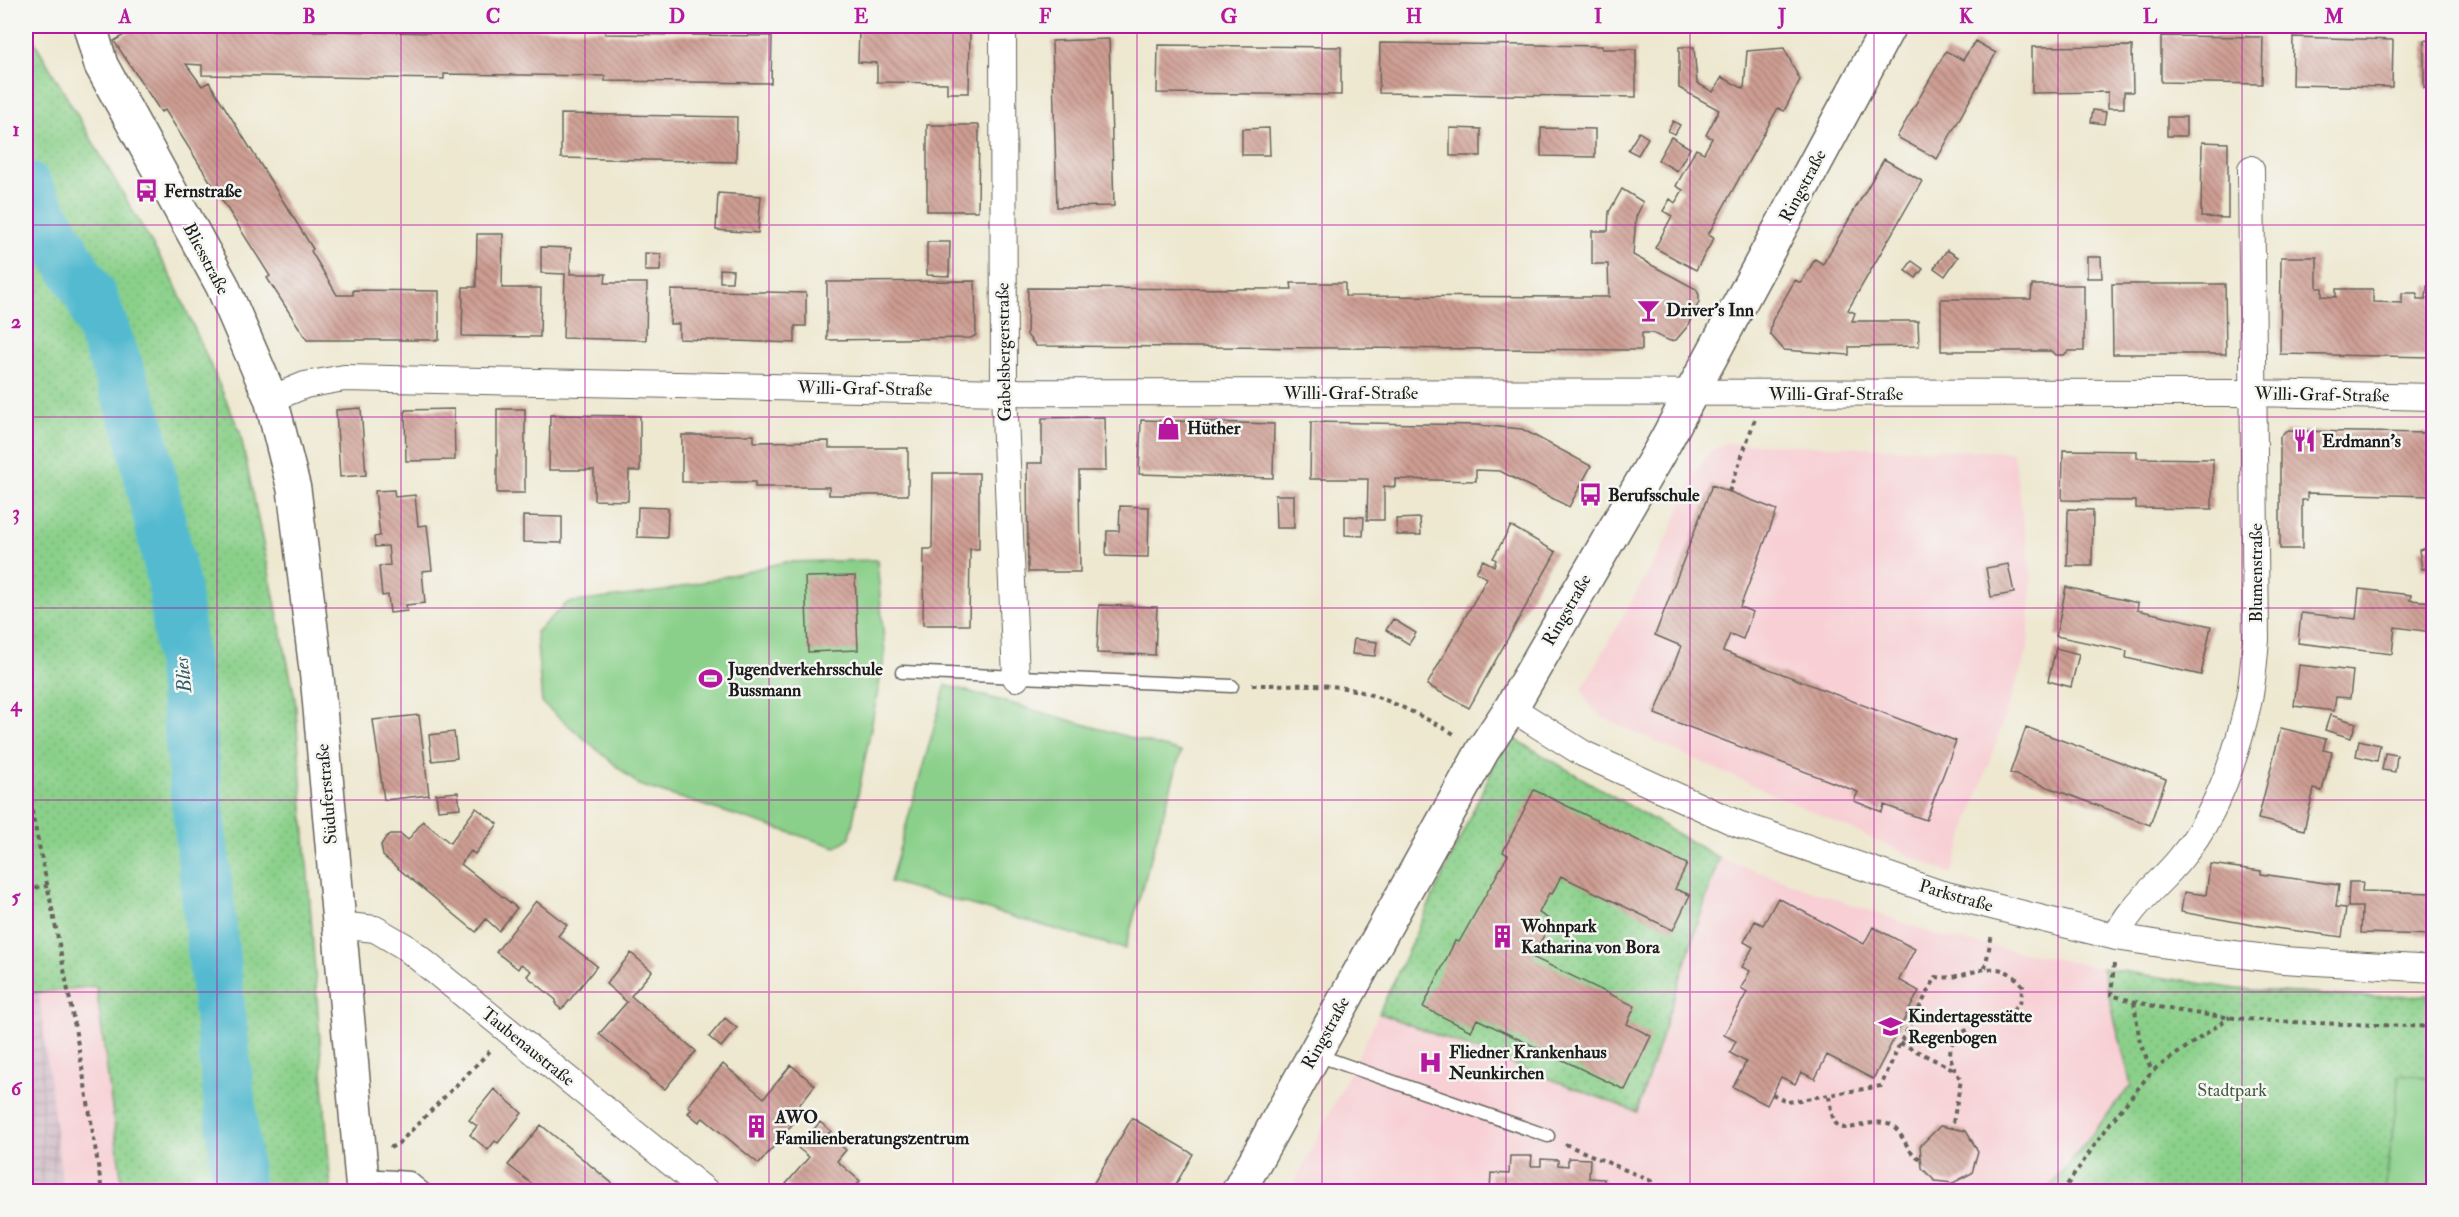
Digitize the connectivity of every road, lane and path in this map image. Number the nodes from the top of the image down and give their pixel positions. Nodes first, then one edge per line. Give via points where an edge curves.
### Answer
1 (90, 26) edge
2 (1003, 26) edge
3 (1888, 26) edge
4 (2251, 169) dead end
5 (1004, 392) junction
6 (2254, 393) junction
7 (1691, 394) junction
8 (1764, 394) junction
9 (2433, 397) edge
10 (271, 399) junction
11 (1729, 492) dead end
12 (902, 672) dead end
13 (1016, 678) junction
14 (1232, 686) joint
15 (1511, 708) junction
16 (1483, 750) junction
17 (26, 784) edge
18 (48, 886) junction
19 (26, 889) edge
20 (1998, 908) junction
21 (339, 925) junction
22 (2116, 937) junction
23 (1985, 968) junction
24 (2433, 969) edge
25 (2134, 1002) junction
26 (2230, 1017) junction
27 (2433, 1027) edge
28 (510, 1032) junction
29 (1899, 1043) junction
30 (1314, 1054) junction
31 (1954, 1069) junction
32 (2152, 1071) junction
33 (1772, 1094) dead end
34 (1828, 1096) junction
35 (1952, 1128) dead end
36 (1548, 1136) joint
37 (1921, 1159) dead end
38 (361, 1176) edge
39 (102, 1191) edge
40 (427, 1191) edge
41 (707, 1191) edge
42 (1238, 1191) edge
43 (1651, 1191) edge
44 (2062, 1191) edge

1 - 10 street, Bliesstraße via 101,65 222,285
2 - 5 street, Gabelsbergerstraße
3 - 7 street, Ringstraße
4 - 6 street, Blumenstraße
5 - 7 street, Willi-Graf-Straße
5 - 10 street, Willi-Graf-Straße via 344,378 305,385
5 - 13 street, Gabelsbergerstraße
6 - 8 street, Willi-Graf-Straße
6 - 9 street, Willi-Graf-Straße
6 - 22 street, Blumenstraße via 2256,640 2249,699 2227,777 2208,820 2181,858 2124,919
7 - 8 street, Willi-Graf-Straße
7 - 15 street, Ringstraße
8 - 11 path
10 - 21 street, Süduferstraße via 294,489 318,686
12 - 13 lane
13 - 14 lane
14 - 16 path via 1332,686 1364,693 1420,715
15 - 16 street, Ringstraße
15 - 20 street, Parkstraße via 1584,754 1738,824 1939,893
16 - 30 street, Ringstraße
17 - 18 path
18 - 19 path
18 - 39 path
20 - 22 street, Parkstraße
20 - 23 path
21 - 28 street, Taubenaustraße via 375,929 404,946
21 - 38 street, Süduferstraße
22 - 24 street, Parkstraße via 2283,960
22 - 25 path via 2111,995
23 - 29 path via 1949,979 1936,977
23 - 31 path via 2015,975 2023,986 2020,1004 2008,1014 1956,1035 1950,1043
25 - 26 path
25 - 32 path via 2140,1043
26 - 27 path
26 - 32 path
28 - 38 path
28 - 41 street, Taubenaustraße
29 - 31 path
29 - 34 path via 1881,1086
30 - 36 lane
30 - 42 street, Ringstraße
31 - 35 path via 1961,1080
32 - 44 path
33 - 34 path via 1788,1102
34 - 37 path via 1834,1121 1840,1128 1847,1130 1873,1121 1887,1123 1898,1130 1911,1154
36 - 43 path via 1651,1181
38 - 40 lane via 410,1178

